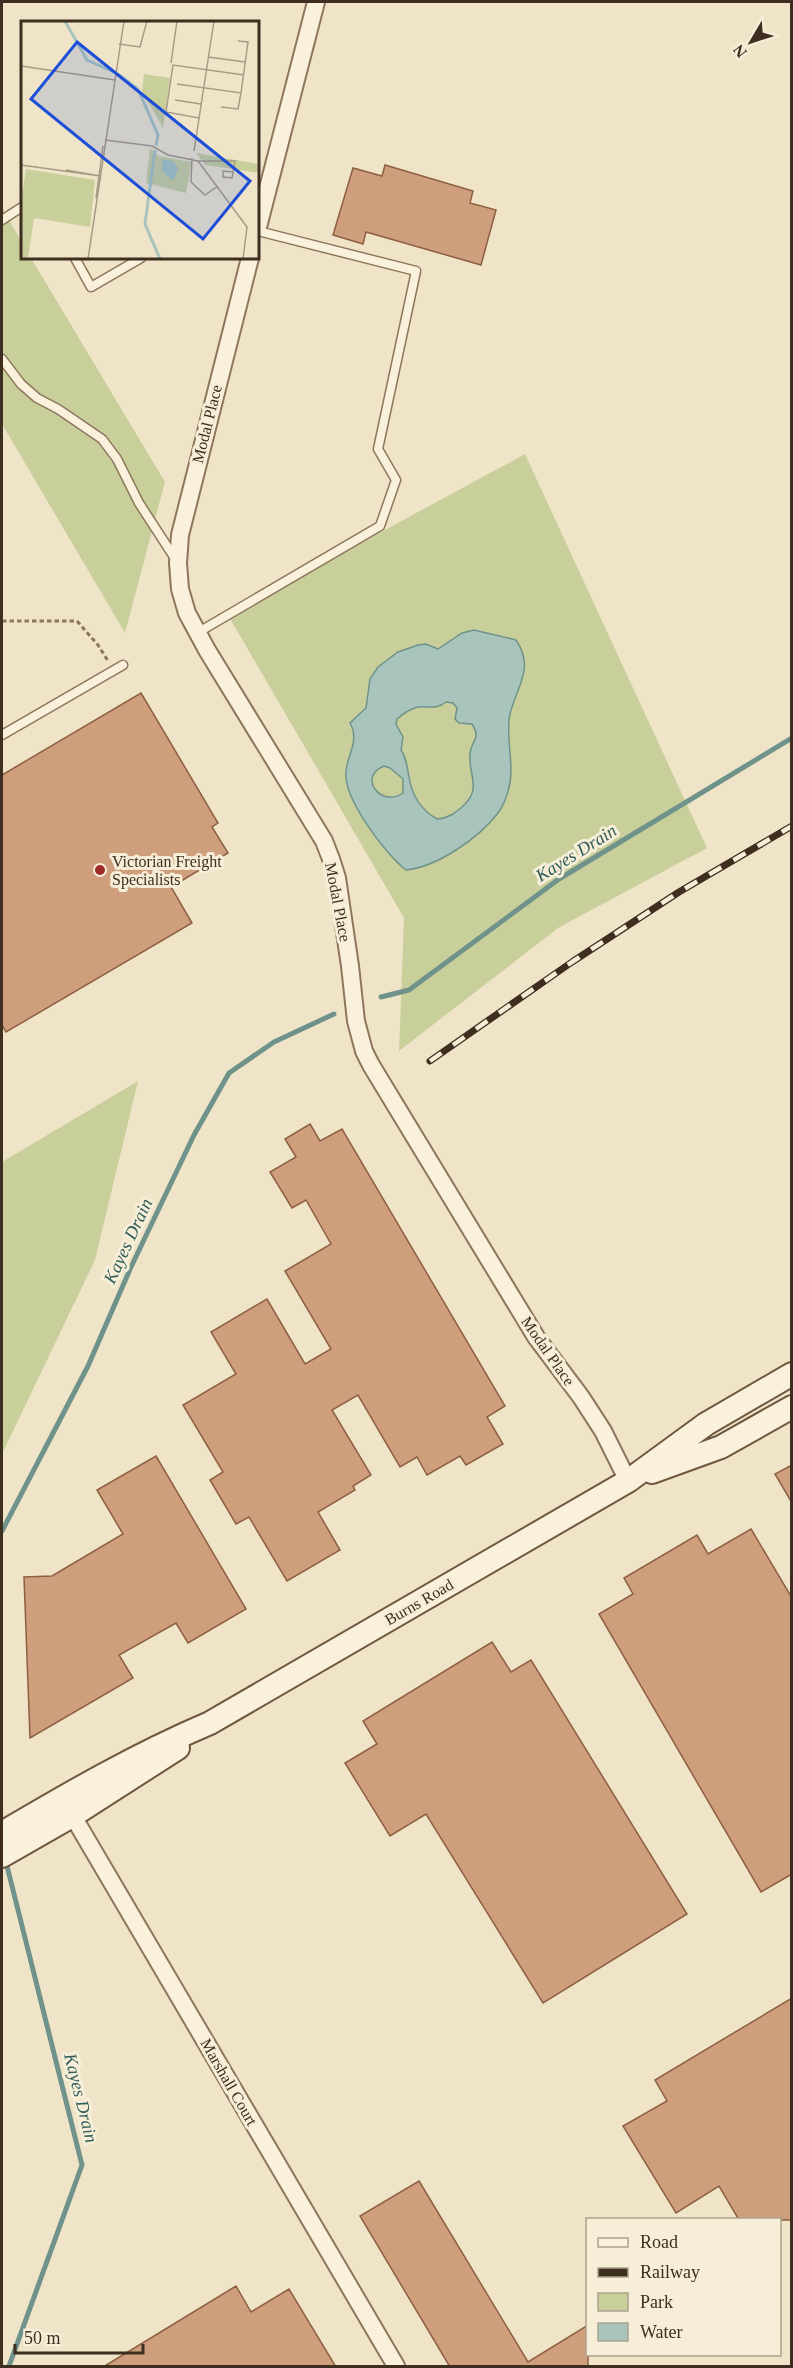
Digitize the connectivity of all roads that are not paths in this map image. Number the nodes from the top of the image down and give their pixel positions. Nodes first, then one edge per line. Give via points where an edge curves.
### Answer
1 (316, 2) edge
2 (21, 208) edge
3 (260, 218) edge
4 (2, 220) edge
5 (260, 232) edge
6 (76, 260) edge
7 (138, 260) edge
8 (249, 260) edge
9 (2, 358) edge
10 (178, 563) junction
11 (197, 633) junction
12 (123, 665) dead end
13 (2, 735) edge
14 (792, 1374) edge
15 (792, 1407) edge
16 (628, 1481) junction
17 (67, 1807) junction
18 (2, 1833) edge
19 (2, 1856) edge
20 (396, 2367) edge

1 - 3 street
2 - 4 lane
5 - 11 lane via 416,271 378,449 396,480 380,526
6 - 7 lane via 91,287
8 - 10 street, Modal Place via 182,523
9 - 10 lane via 37,398 102,439
10 - 11 street, Modal Place via 180,589
11 - 16 street, Modal Place via 324,841 337,878 356,1021 370,1065 531,1328 603,1431
12 - 13 lane
14 - 16 street, Burns Road via 706,1424
15 - 16 street, Burns Road via 721,1447
16 - 17 street, Burns Road via 210,1723 158,1745
17 - 18 street, Burns Road
17 - 19 street, Burns Road
17 - 20 street, Marshall Court

